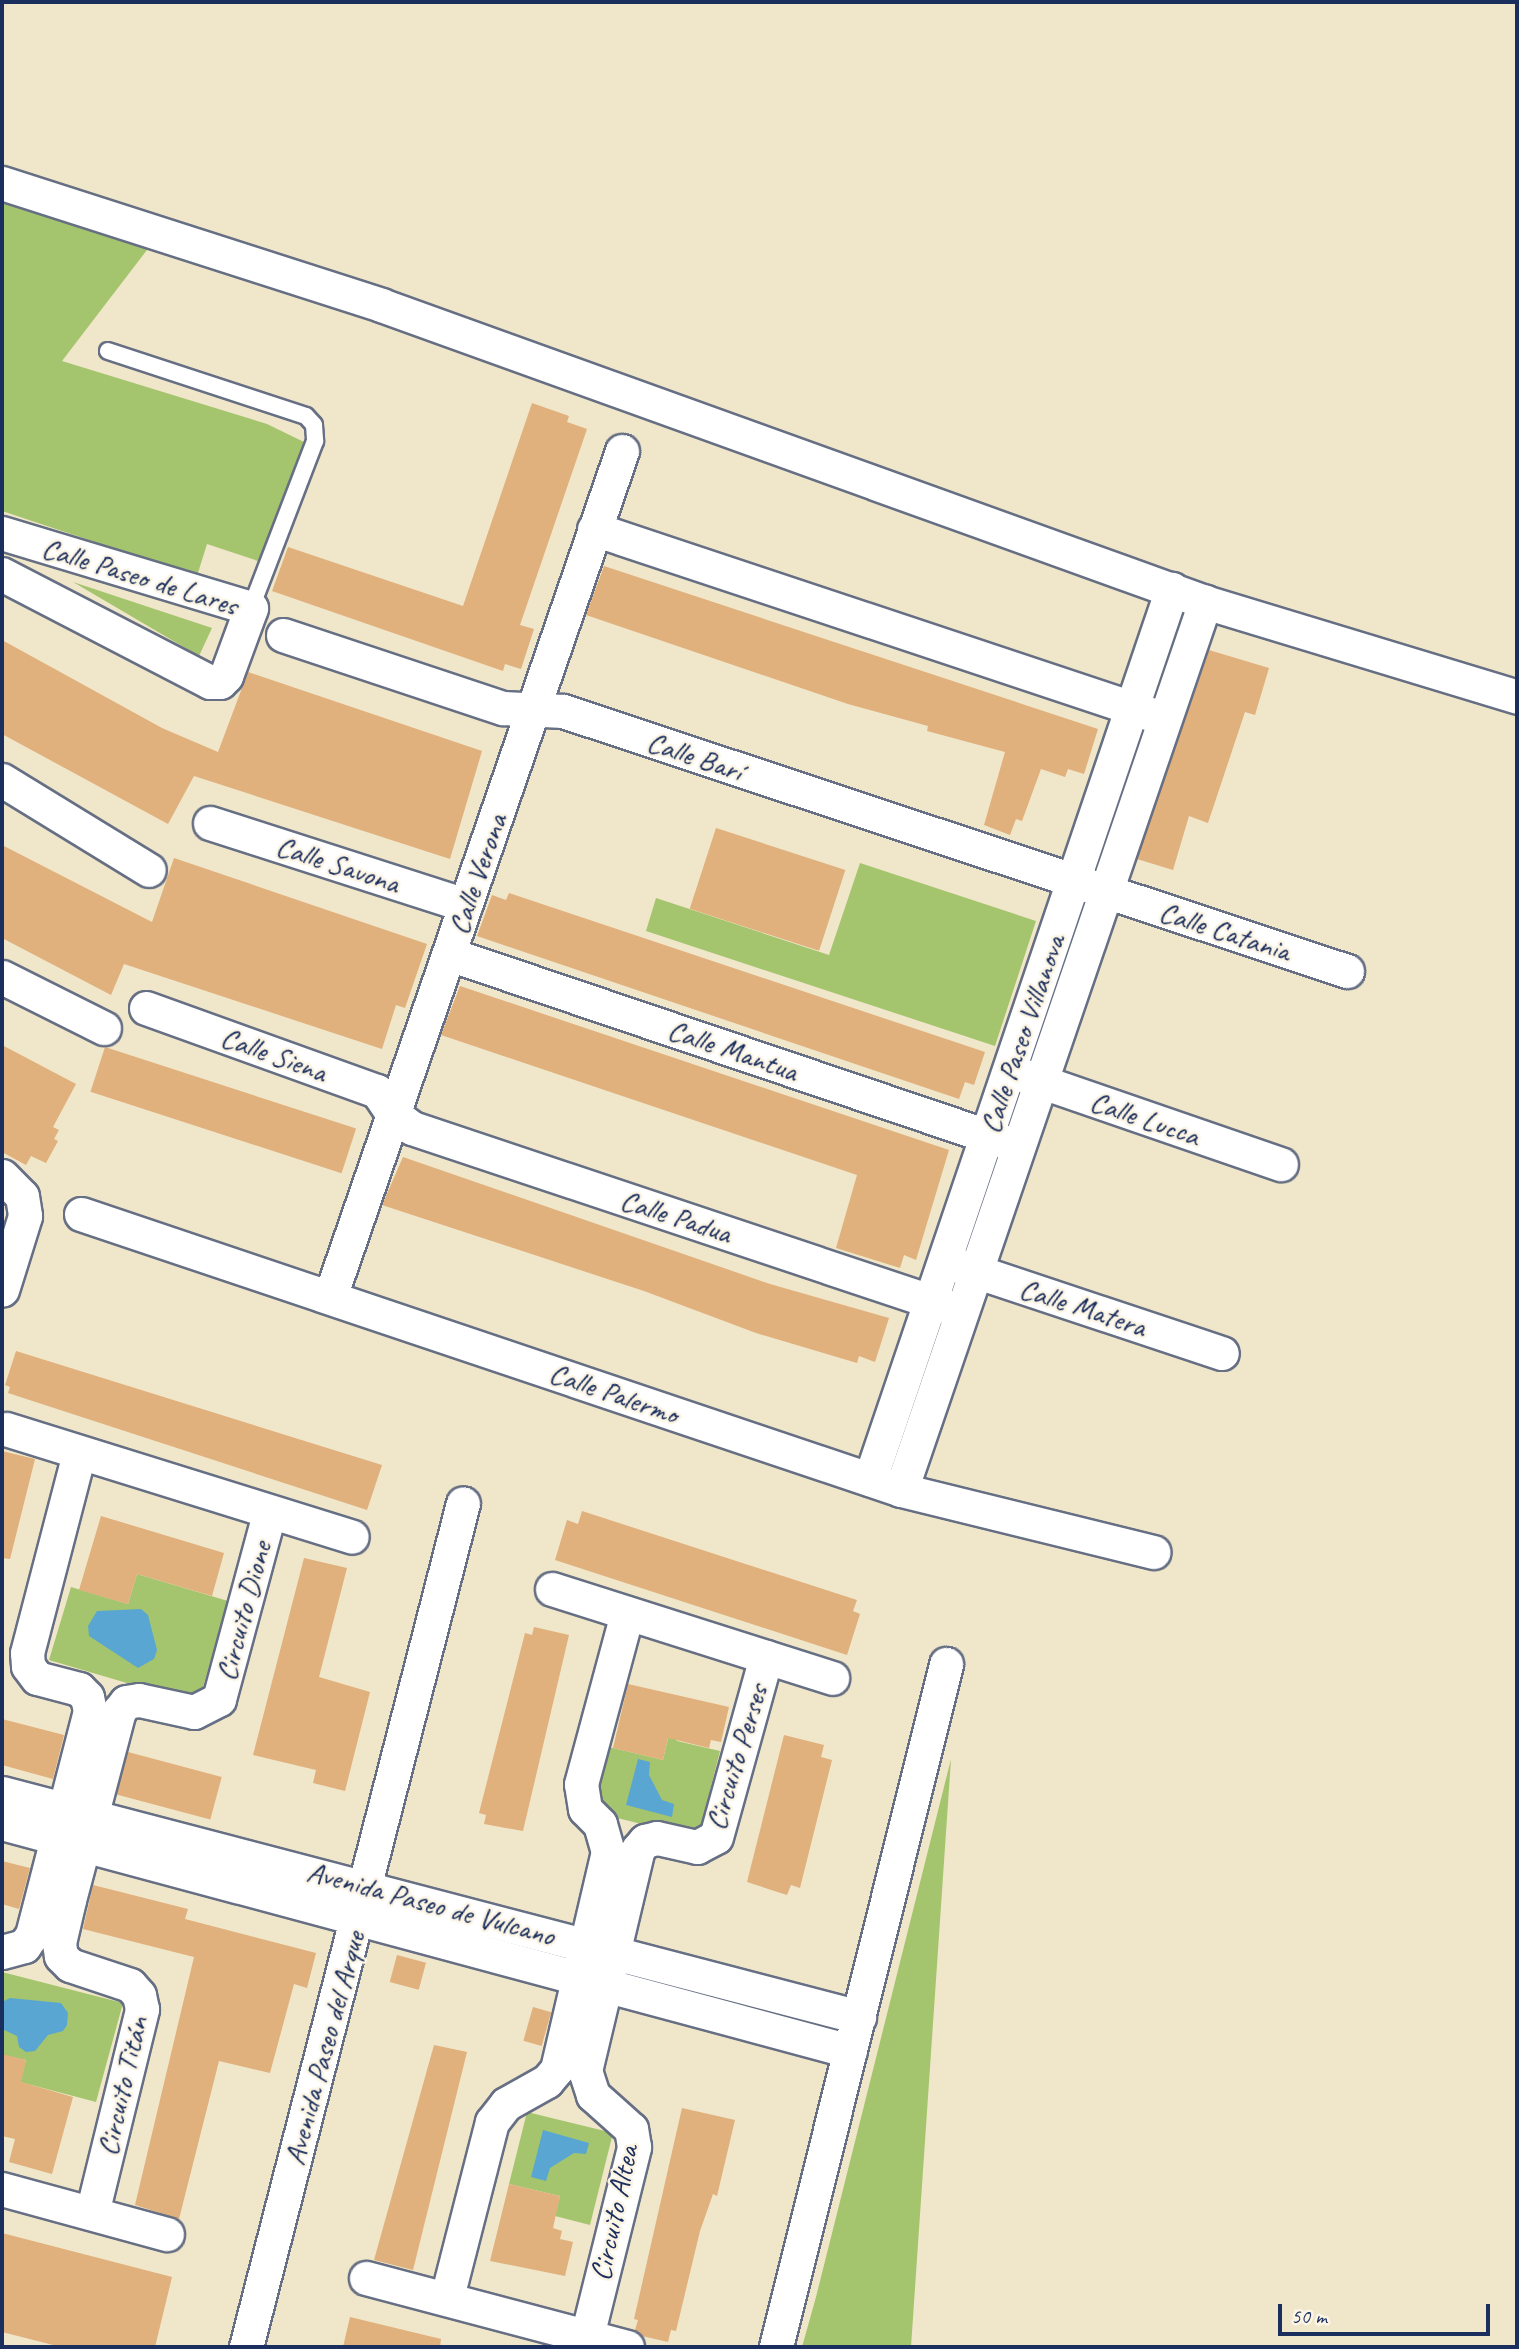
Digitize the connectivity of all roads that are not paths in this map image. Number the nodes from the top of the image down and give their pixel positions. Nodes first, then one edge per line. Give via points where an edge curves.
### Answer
1 (2, 183) edge
2 (108, 351) dead end
3 (622, 451) dead end
4 (594, 529) junction
5 (2, 533) edge
6 (2, 574) edge
7 (1172, 589) junction
8 (1205, 602) junction
9 (251, 608) junction
10 (283, 635) dead end
11 (1517, 697) edge
12 (1132, 708) junction
13 (534, 710) junction
14 (1162, 719) junction
15 (2, 780) edge
16 (210, 822) dead end
17 (149, 870) dead end
18 (1088, 887) junction
19 (466, 905) junction
20 (449, 954) junction
21 (1347, 971) dead end
22 (2, 977) edge
23 (146, 1008) dead end
24 (104, 1028) dead end
25 (1025, 1076) junction
26 (392, 1113) junction
27 (1002, 1141) junction
28 (1281, 1164) dead end
29 (2, 1177) edge
30 (80, 1214) dead end
31 (945, 1261) junction
32 (977, 1272) junction
33 (2, 1290) edge
34 (330, 1297) junction
35 (931, 1301) junction
36 (963, 1312) junction
37 (1222, 1353) dead end
38 (6, 1429) dead end
39 (79, 1454) junction
40 (886, 1485) junction
41 (463, 1503) dead end
42 (269, 1514) junction
43 (352, 1537) dead end
44 (1153, 1552) dead end
45 (552, 1589) dead end
46 (626, 1613) junction
47 (766, 1657) junction
48 (947, 1664) dead end
49 (832, 1678) dead end
50 (2, 1793) edge
51 (2, 1823) edge
52 (76, 1826) junction
53 (366, 1885) junction
54 (358, 1917) junction
55 (600, 1948) junction
56 (2, 1952) edge
57 (593, 1980) junction
58 (859, 2017) junction
59 (850, 2051) junction
60 (2, 2189) edge
61 (92, 2213) junction
62 (167, 2234) dead end
63 (366, 2278) dead end
64 (447, 2297) junction
65 (587, 2336) junction
66 (246, 2347) edge
67 (627, 2347) edge
68 (776, 2347) edge

1 - 7 street via 381,305
2 - 9 lane via 306,416 314,425 315,440
3 - 4 street, Calle Verona
4 - 12 street
4 - 13 street, Calle Verona
5 - 9 street, Calle Paseo de Lares
6 - 9 street, Calle Paseo de Lares via 210,682 220,682 226,676
7 - 8 street
7 - 12 street, Calle Paseo Villanova
8 - 11 street
8 - 14 street, Calle Paseo Villanova
10 - 13 street, Calle Barí via 503,708
12 - 14 street
12 - 18 street, Calle Paseo Villanova
13 - 18 street, Calle Barí via 563,711
13 - 19 street, Calle Verona
14 - 18 street, Calle Paseo Villanova
15 - 17 street
16 - 19 street, Calle Savona
18 - 21 street, Calle Catania
18 - 25 street, Calle Paseo Villanova
19 - 20 street, Calle Verona
20 - 26 street, Calle Verona
20 - 27 street, Calle Mantua
22 - 24 street
23 - 26 street, Calle Siena via 377,1091
25 - 27 street, Calle Paseo Villanova
25 - 28 street, Calle Lucca
26 - 34 street, Calle Verona
26 - 35 street, Calle Padua via 412,1128
27 - 31 street, Calle Paseo Villanova
27 - 32 street, Calle Paseo Villanova
29 - 33 street via 22,1196 25,1216
30 - 34 street, Calle Palermo
31 - 32 street, Calle Matera
31 - 35 street, Calle Paseo Villanova
32 - 36 street, Calle Paseo Villanova
32 - 37 street, Calle Matera
34 - 40 street, Calle Palermo
35 - 36 street, Calle Padua
35 - 40 street, Calle Paseo Villanova
36 - 40 street, Calle Paseo Villanova
38 - 39 street, Circuito Dione
39 - 42 street, Circuito Dione
39 - 52 street via 27,1653 28,1666 37,1678 79,1689 88,1698
40 - 44 street, Calle Palermo
41 - 53 street, Avenida Paseo del Arque
42 - 43 street, Circuito Dione
42 - 52 street, Circuito Dione via 219,1699 194,1712 139,1700 126,1702
45 - 46 street, Circuito Perses
46 - 47 street, Circuito Perses
46 - 55 street via 581,1784 585,1809 600,1824 608,1853
47 - 49 street, Circuito Perses
47 - 55 street, Circuito Perses via 716,1837 697,1847 657,1838 645,1841
48 - 58 street
50 - 52 street, Avenida Paseo de Vulcano
51 - 52 street, Avenida Paseo de Vulcano
52 - 53 street, Avenida Paseo de Vulcano
52 - 54 street, Avenida Paseo de Vulcano
52 - 56 street via 32,1935 24,1946
52 - 61 street, Circuito Titán via 61,1956 70,1965 130,1985 139,1995 142,2009
53 - 54 street, Avenida Paseo del Arque
53 - 55 street, Avenida Paseo de Vulcano
54 - 57 street, Avenida Paseo de Vulcano
54 - 66 street, Avenida Paseo del Arque
55 - 57 street
55 - 58 street, Avenida Paseo de Vulcano
57 - 59 street, Avenida Paseo de Vulcano
57 - 64 street via 557,2069 547,2081 506,2105 492,2122
57 - 65 street, Circuito Altea via 587,2085 631,2129 634,2147
58 - 59 street
59 - 68 street
60 - 61 street
61 - 62 street
63 - 64 street
64 - 65 street
65 - 67 street

